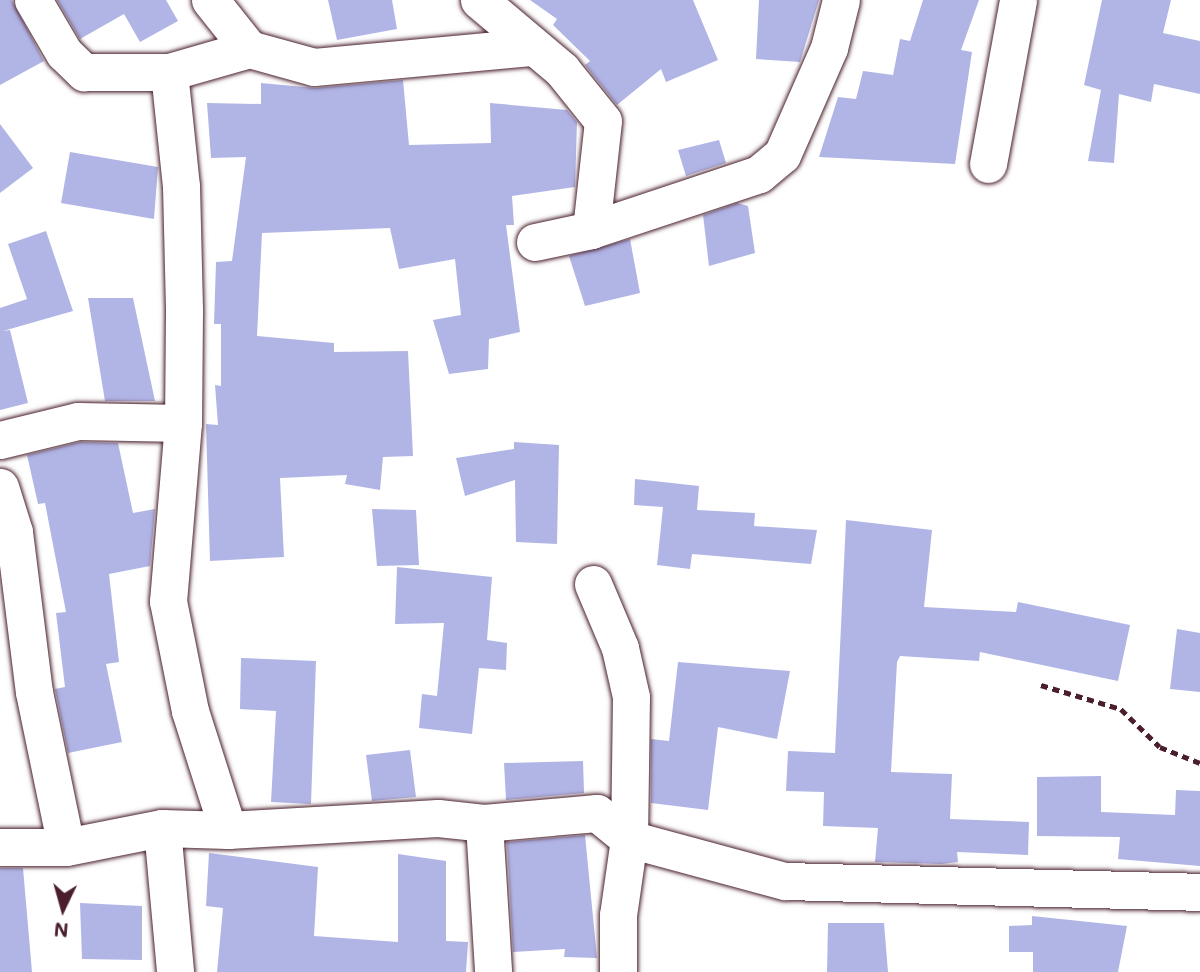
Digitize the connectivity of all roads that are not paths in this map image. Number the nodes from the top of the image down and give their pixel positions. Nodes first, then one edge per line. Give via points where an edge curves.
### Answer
1 (33, 0) edge
2 (210, 0) edge
3 (479, 0) edge
4 (841, 0) edge
5 (1018, 0) edge
6 (530, 47) junction
7 (248, 50) junction
8 (169, 72) junction
9 (988, 164) dead end
10 (591, 230) junction
11 (536, 242) dead end
12 (183, 423) junction
13 (0, 440) edge
14 (0, 486) edge
15 (593, 584) dead end
16 (484, 823) junction
17 (162, 828) junction
18 (228, 830) junction
19 (629, 839) junction
20 (0, 847) edge
21 (66, 847) junction
22 (1200, 892) edge
23 (174, 972) edge
24 (494, 972) edge
25 (618, 972) edge

1 - 8 street via 64,53 84,72
2 - 7 street
3 - 6 street
4 - 10 street via 829,48 782,155 758,174
5 - 9 street
6 - 7 street via 314,66
6 - 10 street via 562,70 603,121
7 - 8 street
8 - 12 street via 181,186
10 - 11 street
12 - 13 street via 78,421
12 - 18 street via 168,601 190,711
14 - 21 street via 14,532 34,692
15 - 19 street via 620,648 631,697
16 - 18 street via 438,818
16 - 19 street via 597,813
16 - 24 street
17 - 18 street
17 - 21 street
17 - 23 street
19 - 22 street via 785,881
19 - 25 street via 618,915
20 - 21 street

